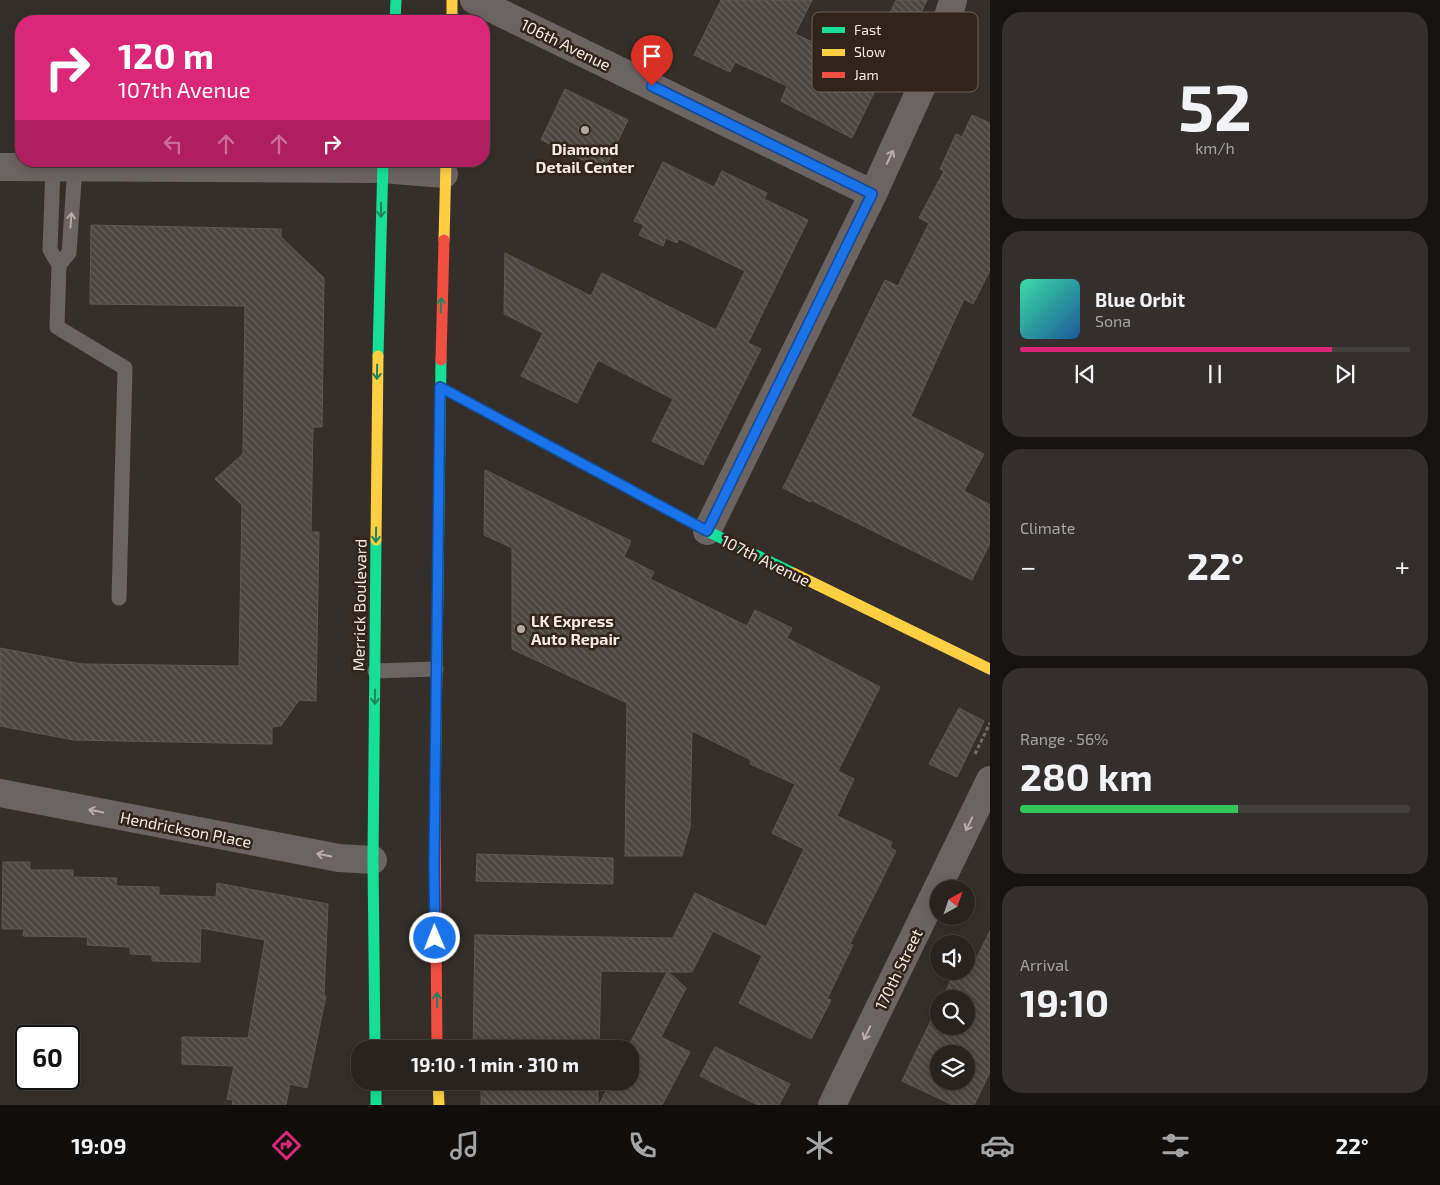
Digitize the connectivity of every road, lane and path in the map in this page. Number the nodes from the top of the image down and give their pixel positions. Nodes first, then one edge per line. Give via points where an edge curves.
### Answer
1 (396, 0) edge
2 (452, 0) edge
3 (474, 0) edge
4 (953, 0) edge
5 (949, 12) edge
6 (395, 15) edge
7 (452, 15) edge
8 (919, 92) edge
9 (0, 167) edge
10 (64, 167) junction
11 (382, 167) edge
12 (424, 167) edge
13 (445, 168) edge
14 (872, 194) junction
15 (60, 265) junction
16 (440, 387) junction
17 (707, 531) junction
18 (119, 598) dead end
19 (436, 669) junction
20 (990, 669) edge
21 (375, 671) junction
22 (990, 780) edge
23 (0, 793) edge
24 (373, 860) junction
25 (376, 1040) edge
26 (438, 1040) edge
27 (376, 1090) edge
28 (438, 1090) edge
29 (376, 1105) edge
30 (438, 1105) edge
31 (832, 1105) edge

1 - 6 main road
2 - 7 main road
3 - 14 street, 106th Avenue
5 -> 4 street
14 -> 8 street
9 - 10 street
15 -> 10 lane via 69,253
10 - 15 lane via 50,250
11 -> 21 main road, Merrick Boulevard
12 - 13 street
16 -> 13 main road
14 - 17 street
15 - 18 lane via 56,326 125,368
16 - 17 main road, 107th Avenue
16 - 19 main road
17 - 20 main road, 107th Avenue
19 - 21 lane
26 -> 19 main road via 434,864
21 -> 24 main road, Merrick Boulevard
22 -> 31 street, 170th Street
24 -> 23 street, Hendrickson Place via 339,858
24 - 25 main road, Merrick Boulevard
27 - 29 main road
28 - 30 main road

